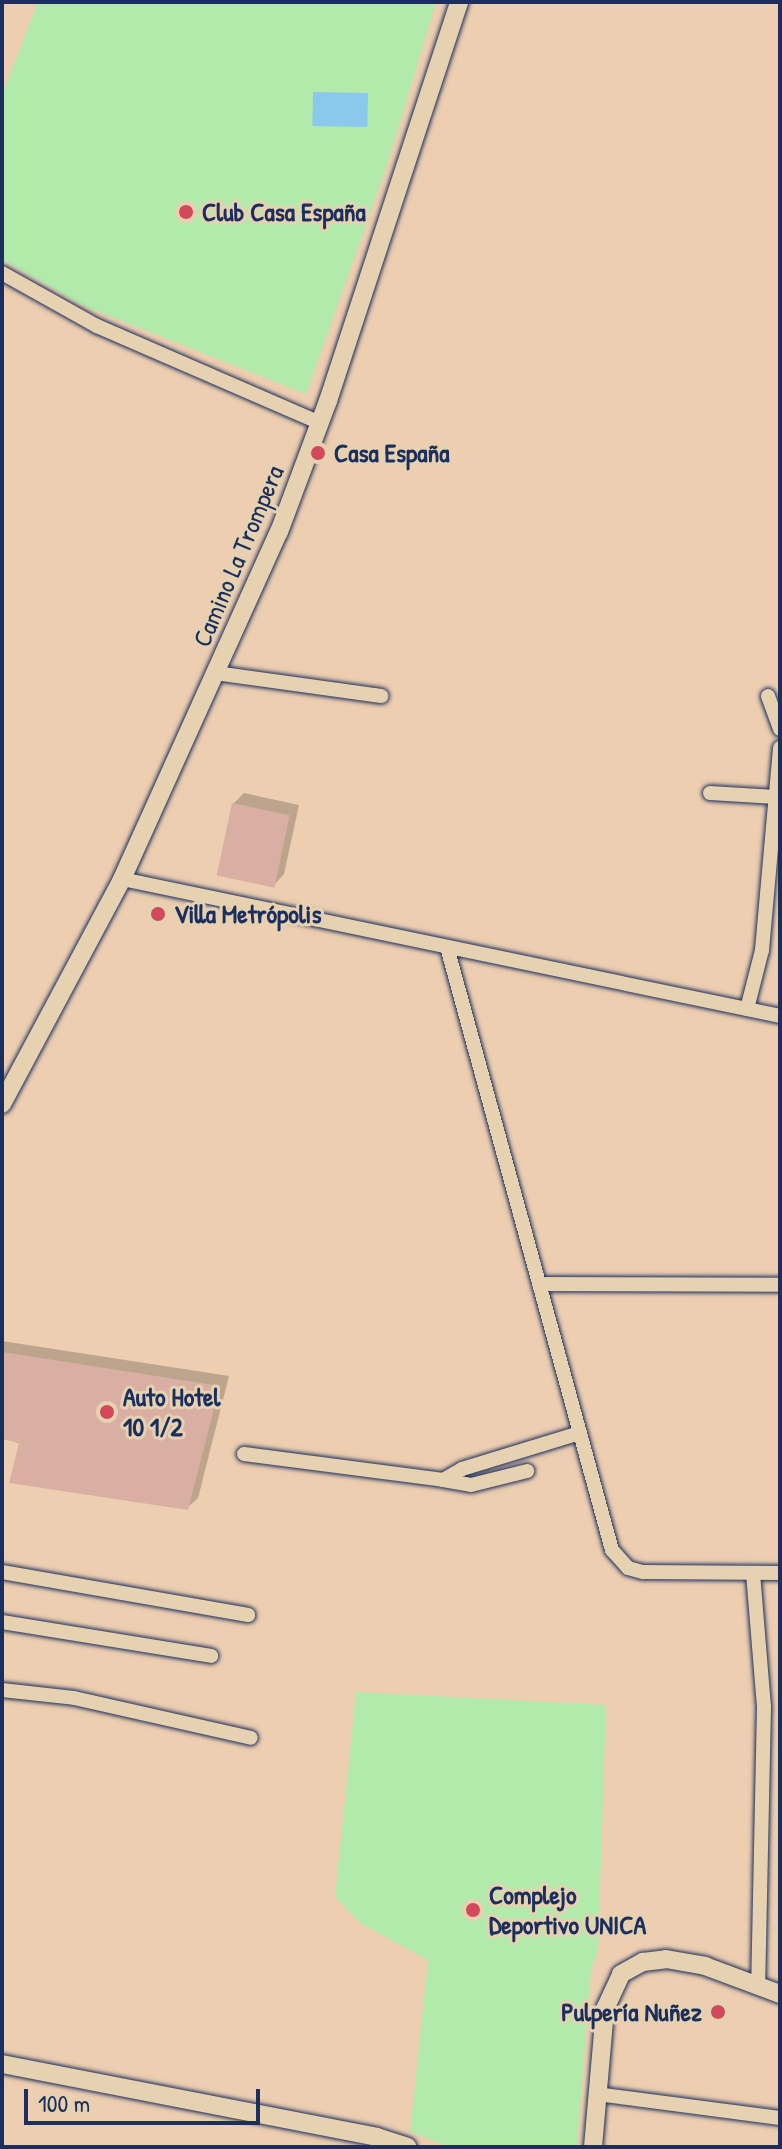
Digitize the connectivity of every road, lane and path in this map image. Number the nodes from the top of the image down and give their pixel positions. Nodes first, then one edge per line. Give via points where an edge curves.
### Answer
1 (459, 2) edge
2 (2, 273) edge
3 (320, 423) junction
4 (215, 673) junction
5 (381, 696) dead end
6 (768, 696) dead end
7 (780, 729) edge
8 (780, 748) edge
9 (778, 787) edge
10 (710, 793) dead end
11 (122, 879) junction
12 (447, 947) junction
13 (747, 1009) junction
14 (780, 1016) edge
15 (2, 1104) edge
16 (539, 1284) junction
17 (780, 1285) edge
18 (580, 1433) junction
19 (244, 1454) dead end
20 (527, 1471) dead end
21 (443, 1480) junction
22 (2, 1572) edge
23 (753, 1573) junction
24 (780, 1573) edge
25 (248, 1615) dead end
26 (2, 1622) edge
27 (211, 1656) dead end
28 (2, 1690) edge
29 (251, 1738) dead end
30 (758, 1984) junction
31 (780, 1994) edge
32 (2, 2064) edge
33 (597, 2094) junction
34 (780, 2118) edge
35 (407, 2147) edge
36 (593, 2147) edge

1 - 3 street, Camino La Trompera
2 - 3 street via 97,326
3 - 4 street, Camino La Trompera via 279,532
4 - 5 street
4 - 11 street, Camino La Trompera
6 - 7 street
8 - 9 street
9 - 10 street
9 - 13 street via 762,950
11 - 12 street
11 - 15 street, Camino La Trompera
12 - 13 street
12 - 16 street
13 - 14 street
16 - 17 street
16 - 18 street
18 - 21 street via 462,1469
18 - 23 street via 618,1560 643,1572
19 - 21 street
20 - 21 street via 471,1485
22 - 25 street
23 - 24 street
23 - 30 street via 764,1706
26 - 27 street
28 - 29 street via 74,1698
30 - 31 street
30 - 33 street via 666,1959 643,1962 621,1974 605,2009
32 - 35 street
33 - 34 street
33 - 36 street

